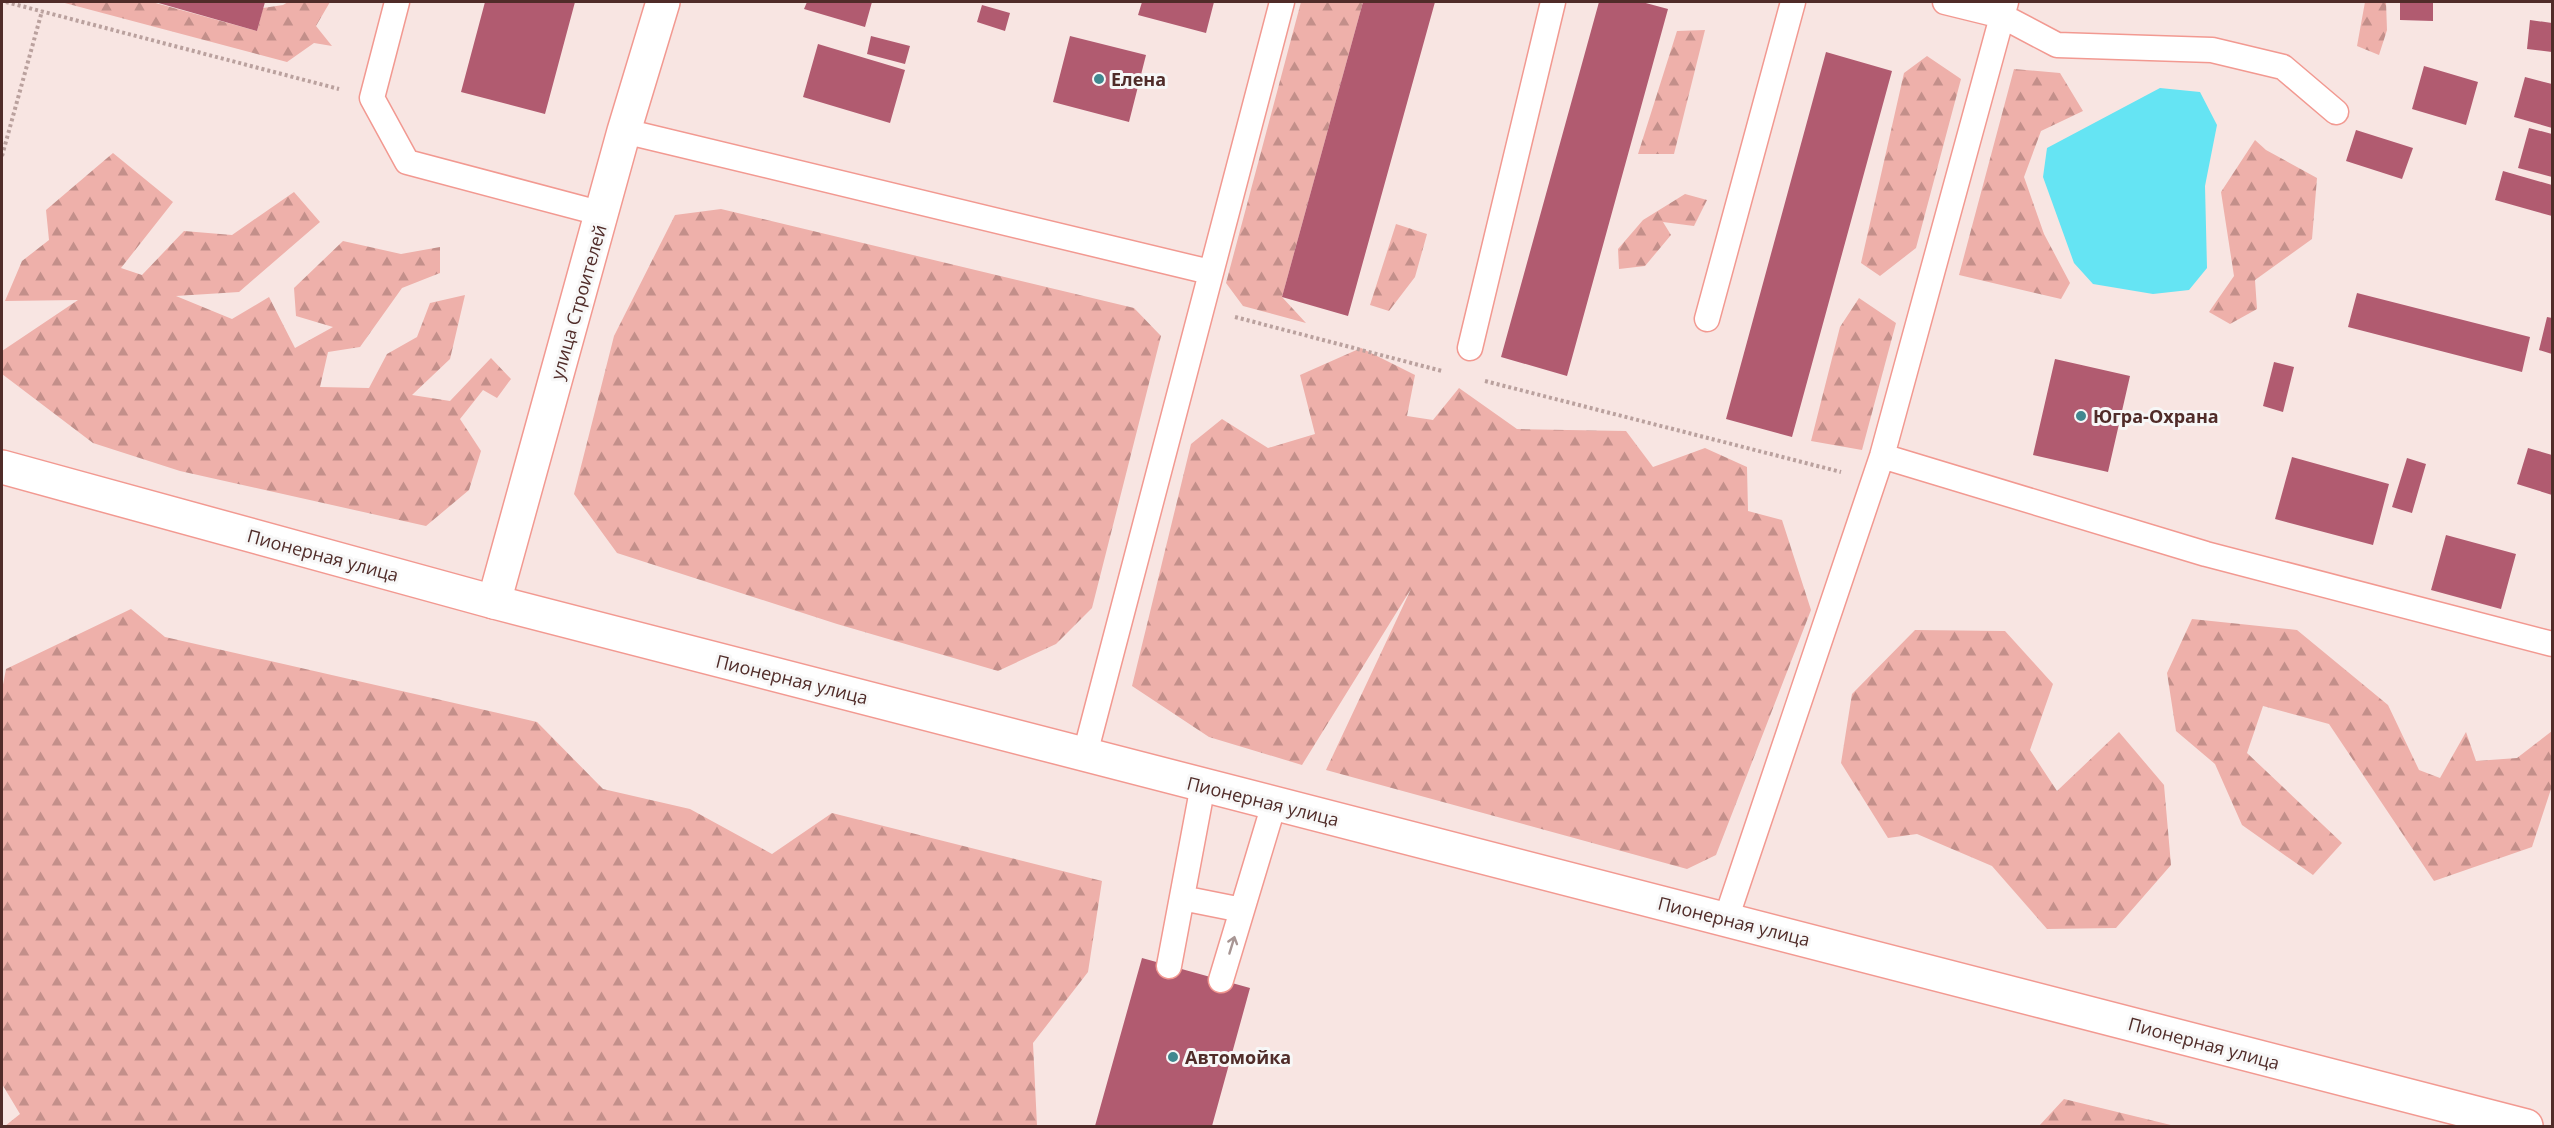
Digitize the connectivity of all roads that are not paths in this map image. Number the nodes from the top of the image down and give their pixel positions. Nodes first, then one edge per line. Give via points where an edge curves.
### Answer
1 (397, 2) edge
2 (663, 2) edge
3 (1282, 2) edge
4 (1553, 2) edge
5 (1793, 2) edge
6 (1945, 2) edge
7 (2004, 9) edge
8 (2336, 112) dead end
9 (624, 131) junction
10 (603, 214) junction
11 (1210, 272) junction
12 (1707, 319) dead end
13 (1470, 348) dead end
14 (1882, 456) junction
15 (2, 467) edge
16 (494, 602) junction
17 (2553, 644) edge
18 (1085, 754) junction
19 (1203, 785) junction
20 (1274, 804) junction
21 (1182, 898) junction
22 (1242, 910) junction
23 (1726, 919) junction
24 (1169, 966) dead end
25 (1221, 980) dead end
26 (2526, 1126) edge

1 - 10 lane via 372,98 407,162
2 - 9 main road, улица Строителей
3 - 11 lane
4 - 13 lane
5 - 12 lane
6 - 7 lane
7 - 8 lane via 2057,45 2212,50 2283,68
7 - 14 lane
9 - 10 main road, улица Строителей
9 - 11 lane
10 - 16 main road, улица Строителей
11 - 18 lane
14 - 17 lane via 2206,554
14 - 23 lane
15 - 16 main road, Пионерная улица
16 - 18 main road, Пионерная улица
18 - 19 main road, Пионерная улица
19 - 20 main road, Пионерная улица
19 - 21 lane
20 - 22 lane
20 - 23 main road, Пионерная улица
21 - 22 lane
21 - 24 lane
25 -> 22 lane
23 - 26 main road, Пионерная улица

